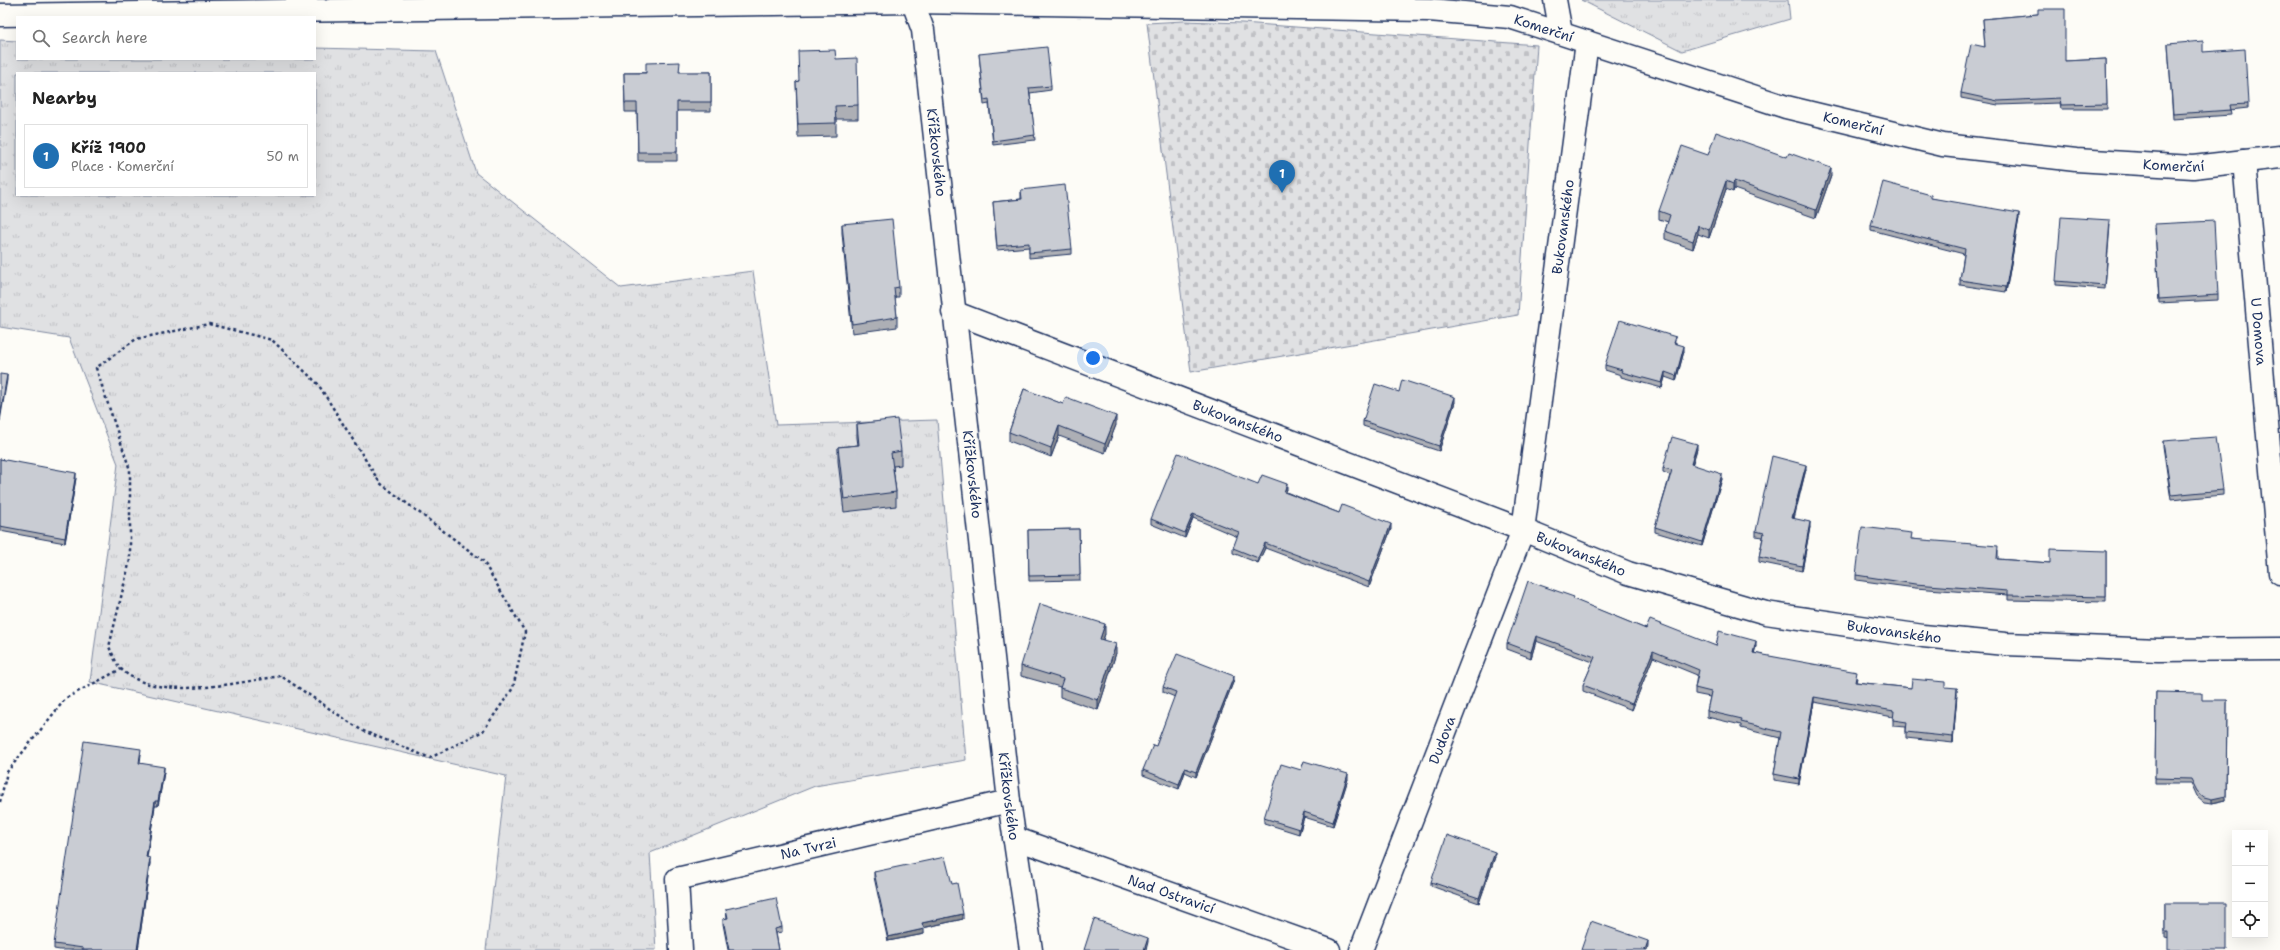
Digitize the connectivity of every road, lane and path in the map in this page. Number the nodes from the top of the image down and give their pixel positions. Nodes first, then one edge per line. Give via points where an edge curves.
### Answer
1 (1555, 0) edge
2 (912, 1) edge
3 (1228, 4) edge
4 (442, 5) edge
5 (0, 15) edge
6 (1561, 34) junction
7 (1587, 42) junction
8 (2280, 157) edge
9 (2244, 161) junction
10 (953, 312) junction
11 (1523, 530) junction
12 (2280, 574) edge
13 (2280, 649) edge
14 (121, 669) junction
15 (1009, 801) junction
16 (0, 802) edge
17 (1014, 838) junction
18 (681, 950) edge
19 (1031, 950) edge
20 (1329, 950) edge
21 (1361, 950) edge

1 - 6 street
2 - 3 street, Komerční
2 - 4 street, Komerční
2 - 10 street, Křížkovského via 923,30
3 - 6 street, Komerční via 1429,10 1510,17
4 - 5 street, Komerční
6 - 7 street, Komerční
7 - 9 street, Komerční via 1786,107 1943,145 2076,160 2186,166
7 - 11 street, Bukovanského
8 - 9 street, Komerční
9 - 12 street, U Domova
10 - 11 street, Bukovanského
10 - 15 street, Křížkovského
11 - 13 street, Bukovanského via 1628,574 1766,613 1923,636 2005,644 2158,650
11 - 21 street, Dudova
14 - 14 path via 149,685 189,688 281,676 361,730 430,758 483,731 513,688 525,632 483,561 380,483 318,384 272,340 209,324 136,339 96,368 130,470 130,560 109,647
14 - 16 path via 66,698 7,772
15 - 17 street, Křížkovského
15 - 18 street, Na Tvrzi via 677,880
17 - 19 street, Křížkovského
17 - 20 street, Nad Ostravicí

